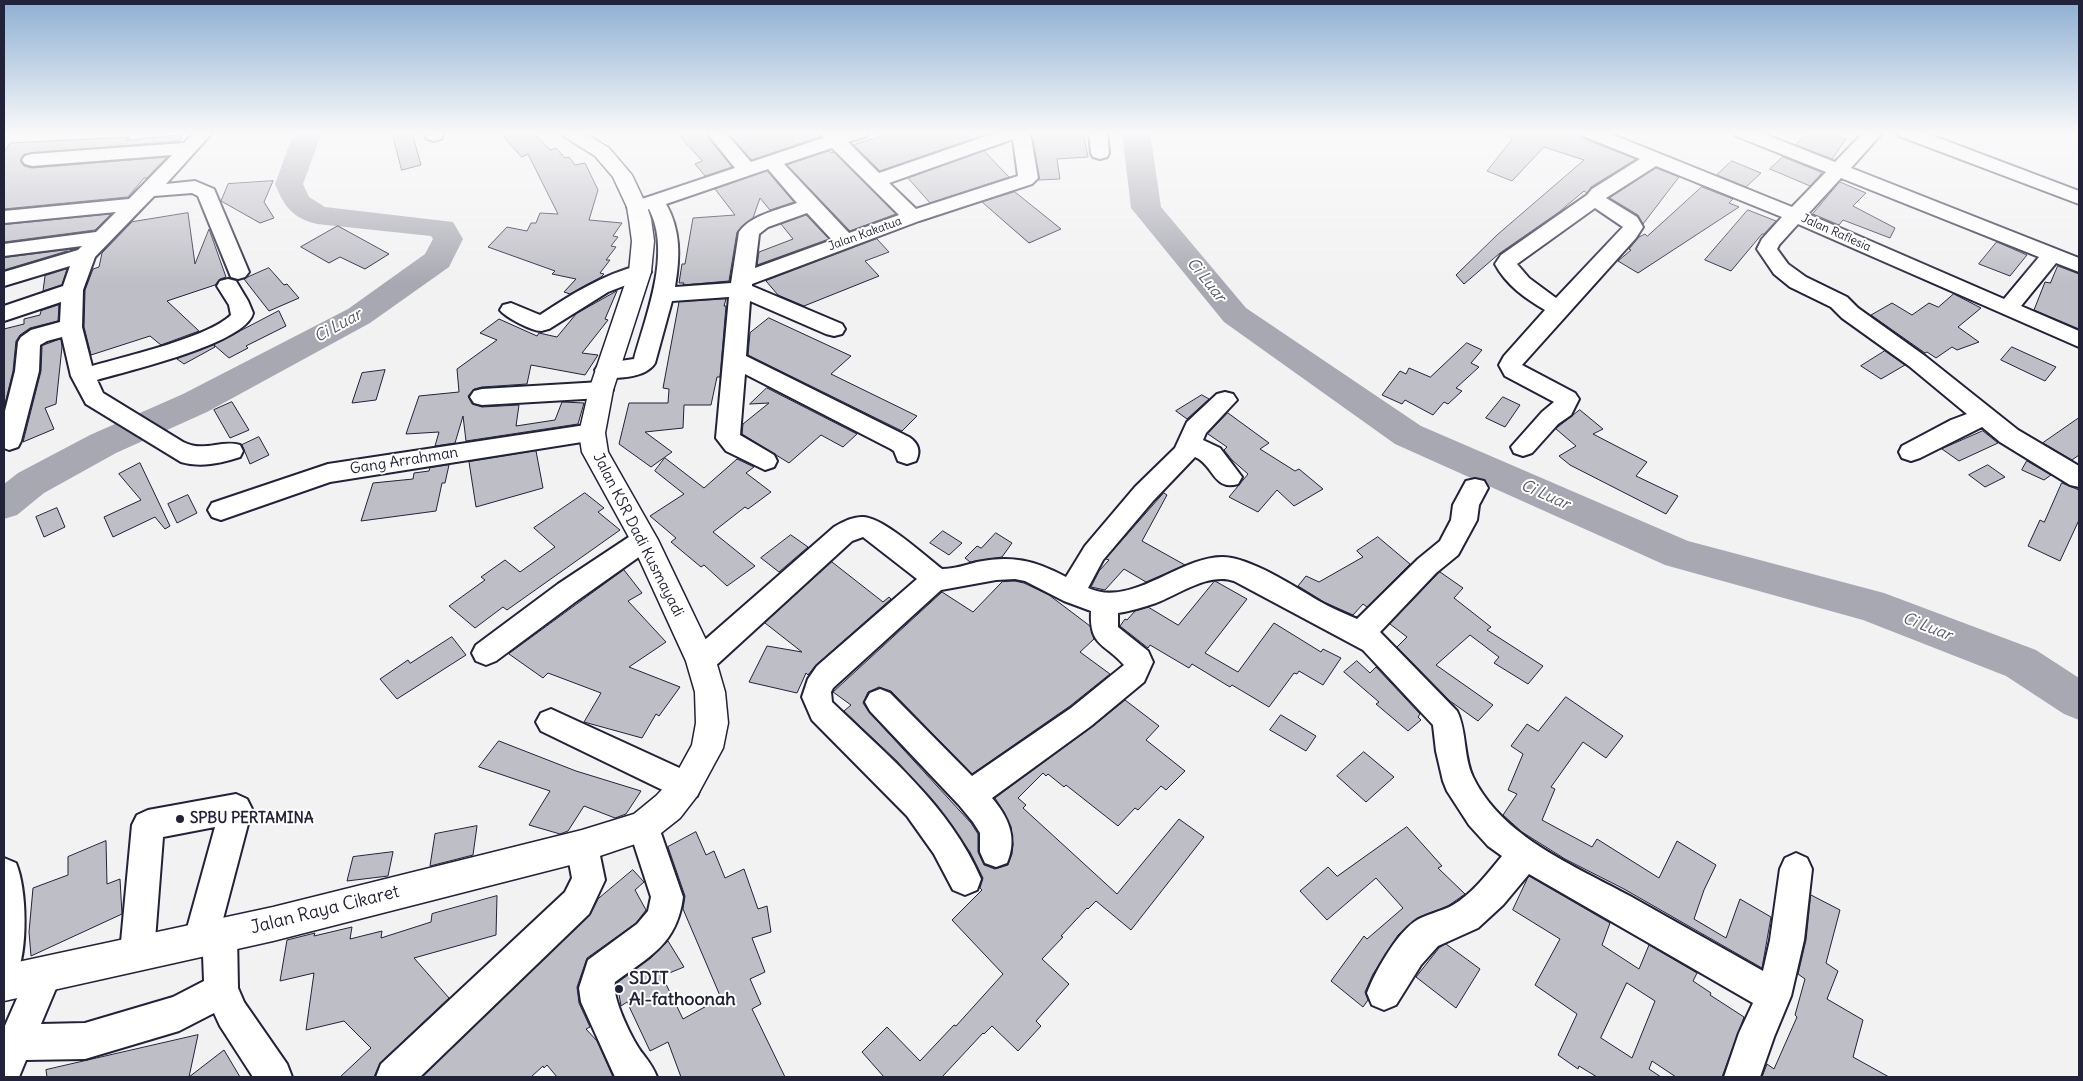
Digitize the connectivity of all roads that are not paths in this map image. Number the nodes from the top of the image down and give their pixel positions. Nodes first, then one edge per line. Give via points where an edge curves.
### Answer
1 (156, 182) edge
2 (628, 182) edge
3 (710, 182) edge
4 (790, 182) edge
5 (877, 182) edge
6 (1018, 182) edge
7 (1616, 182) edge
8 (1712, 182) edge
9 (1827, 182) edge
10 (1870, 182) edge
11 (2038, 182) edge
12 (141, 197) junction
13 (2079, 198) edge
14 (1594, 199) junction
15 (646, 204) junction
16 (810, 205) junction
17 (4, 216) edge
18 (1796, 216) junction
19 (912, 217) junction
20 (103, 237) junction
21 (845, 241) junction
22 (4, 250) edge
23 (2052, 254) junction
24 (85, 255) junction
25 (668, 262) junction
26 (2079, 265) edge
27 (641, 269) junction
28 (4, 279) edge
29 (742, 285) junction
30 (72, 290) junction
31 (662, 295) junction
32 (2008, 308) junction
33 (1558, 309) junction
34 (511, 310) dead end
35 (4, 314) edge
36 (71, 327) junction
37 (834, 329) dead end
38 (2079, 340) edge
39 (736, 360) junction
40 (83, 376) junction
41 (604, 380) junction
42 (482, 397) dead end
43 (1225, 400) dead end
44 (1984, 417) junction
45 (592, 433) junction
46 (9, 441) dead end
47 (1190, 444) junction
48 (1523, 447) dead end
49 (231, 450) dead end
50 (1911, 452) dead end
51 (906, 454) dead end
52 (765, 461) dead end
53 (1229, 477) dead end
54 (2079, 478) edge
55 (1476, 488) dead end
56 (221, 510) dead end
57 (644, 540) junction
58 (936, 579) junction
59 (1072, 591) junction
60 (1105, 603) junction
61 (1361, 634) junction
62 (486, 653) dead end
63 (701, 661) junction
64 (880, 702) dead end
65 (551, 722) dead end
66 (686, 786) junction
67 (970, 795) junction
68 (644, 826) junction
69 (582, 846) junction
70 (996, 852) dead end
71 (1525, 854) junction
72 (1796, 869) dead end
73 (4, 874) edge
74 (965, 879) dead end
75 (210, 937) junction
76 (137, 953) junction
77 (4, 965) edge
78 (45, 974) junction
79 (4, 983) edge
80 (221, 990) junction
81 (1384, 993) dead end
82 (1774, 996) junction
83 (9, 1056) edge
84 (274, 1077) edge
85 (394, 1077) edge
86 (639, 1077) edge
87 (1742, 1077) edge

1 - 12 street
2 - 15 main road, Jalan KSR Dadi Kusmayadi
3 - 15 street
4 - 16 street
5 - 19 street
6 - 19 street, Jalan Kakatua
7 - 14 street
8 - 18 street, Jalan Raflesia
9 - 18 street
10 - 23 street
11 - 13 street
12 - 17 street
12 - 20 street
12 - 40 street via 195,188 207,193 242,316 226,331
14 - 33 street via 1630,221 1633,227
14 - 33 street via 1506,264 1508,270
15 - 25 street via 665,222
15 - 27 main road, Jalan KSR Dadi Kusmayadi
16 - 21 street
16 - 29 street via 761,223 749,232
18 - 32 street, Jalan Raflesia
18 - 44 street via 1767,249 1780,269 1798,282 1839,302
19 - 21 street, Jalan Kakatua
20 - 22 street
20 - 24 street
21 - 29 street, Jalan Kakatua
23 - 26 street
23 - 32 street
24 - 28 street
24 - 30 street
25 - 27 street
25 - 31 street
27 - 34 street via 590,291 541,324
27 - 41 main road, Jalan KSR Dadi Kusmayadi
29 - 31 street
29 - 37 street
29 - 39 street
30 - 35 street
30 - 36 street
31 - 41 street via 642,365
32 - 38 street, Jalan Raflesia
33 - 48 street via 1510,365 1513,370 1567,399 1563,409
36 - 40 street
36 - 46 street via 39,335 29,342 28,371
39 - 51 street via 900,442 906,447
39 - 52 street via 728,438 735,446
40 - 49 street via 94,398 190,456 216,456
41 - 42 street
41 - 45 main road, Jalan KSR Dadi Kusmayadi
43 - 47 street via 1196,428
44 - 50 street
44 - 54 street
45 - 56 street, Gang Arrahman via 328,473
45 - 57 main road, Jalan KSR Dadi Kusmayadi via 595,452
47 - 53 street via 1211,454
47 - 59 street via 1186,453 1144,494 1094,553
55 - 61 street via 1449,548 1427,566
57 - 62 street
57 - 63 main road, Jalan KSR Dadi Kusmayadi
58 - 59 street via 1022,569
58 - 63 street via 871,529 853,528 842,534
58 - 74 street via 827,675 818,684 815,695 822,711 918,806 945,843
59 - 60 street via 1092,601
60 - 61 street via 1152,594 1209,569 1222,568 1257,580
60 - 67 street via 1104,627 1107,634 1138,659 1134,673 1081,717
61 - 71 street via 1373,642 1447,720 1458,781 1480,815 1499,835
63 - 66 main road, Jalan KSR Dadi Kusmayadi via 710,692 712,723 707,748
64 - 67 street
65 - 66 street
66 - 68 main road, Jalan KSR Dadi Kusmayadi via 668,807
67 - 70 street via 996,829
68 - 69 main road, Jalan Raya Cikaret
68 - 86 street via 667,897 665,911 661,922 649,936 600,972 596,988 598,1002 629,1066
69 - 75 main road, Jalan Raya Cikaret
69 - 85 street via 589,880 576,903
71 - 81 street via 1491,894 1466,916 1426,934 1409,953
71 - 82 street
72 - 82 street via 1787,940
73 - 77 street via 8,934
75 - 76 main road, Jalan Raya Cikaret
75 - 76 street via 236,808 148,825
75 - 80 street
76 - 78 main road, Jalan Raya Cikaret
78 - 79 main road, Jalan Raya Cikaret
78 - 83 street
80 - 83 street via 179,1013 85,1041
80 - 84 street via 232,1014
82 - 87 street via 1756,1033

